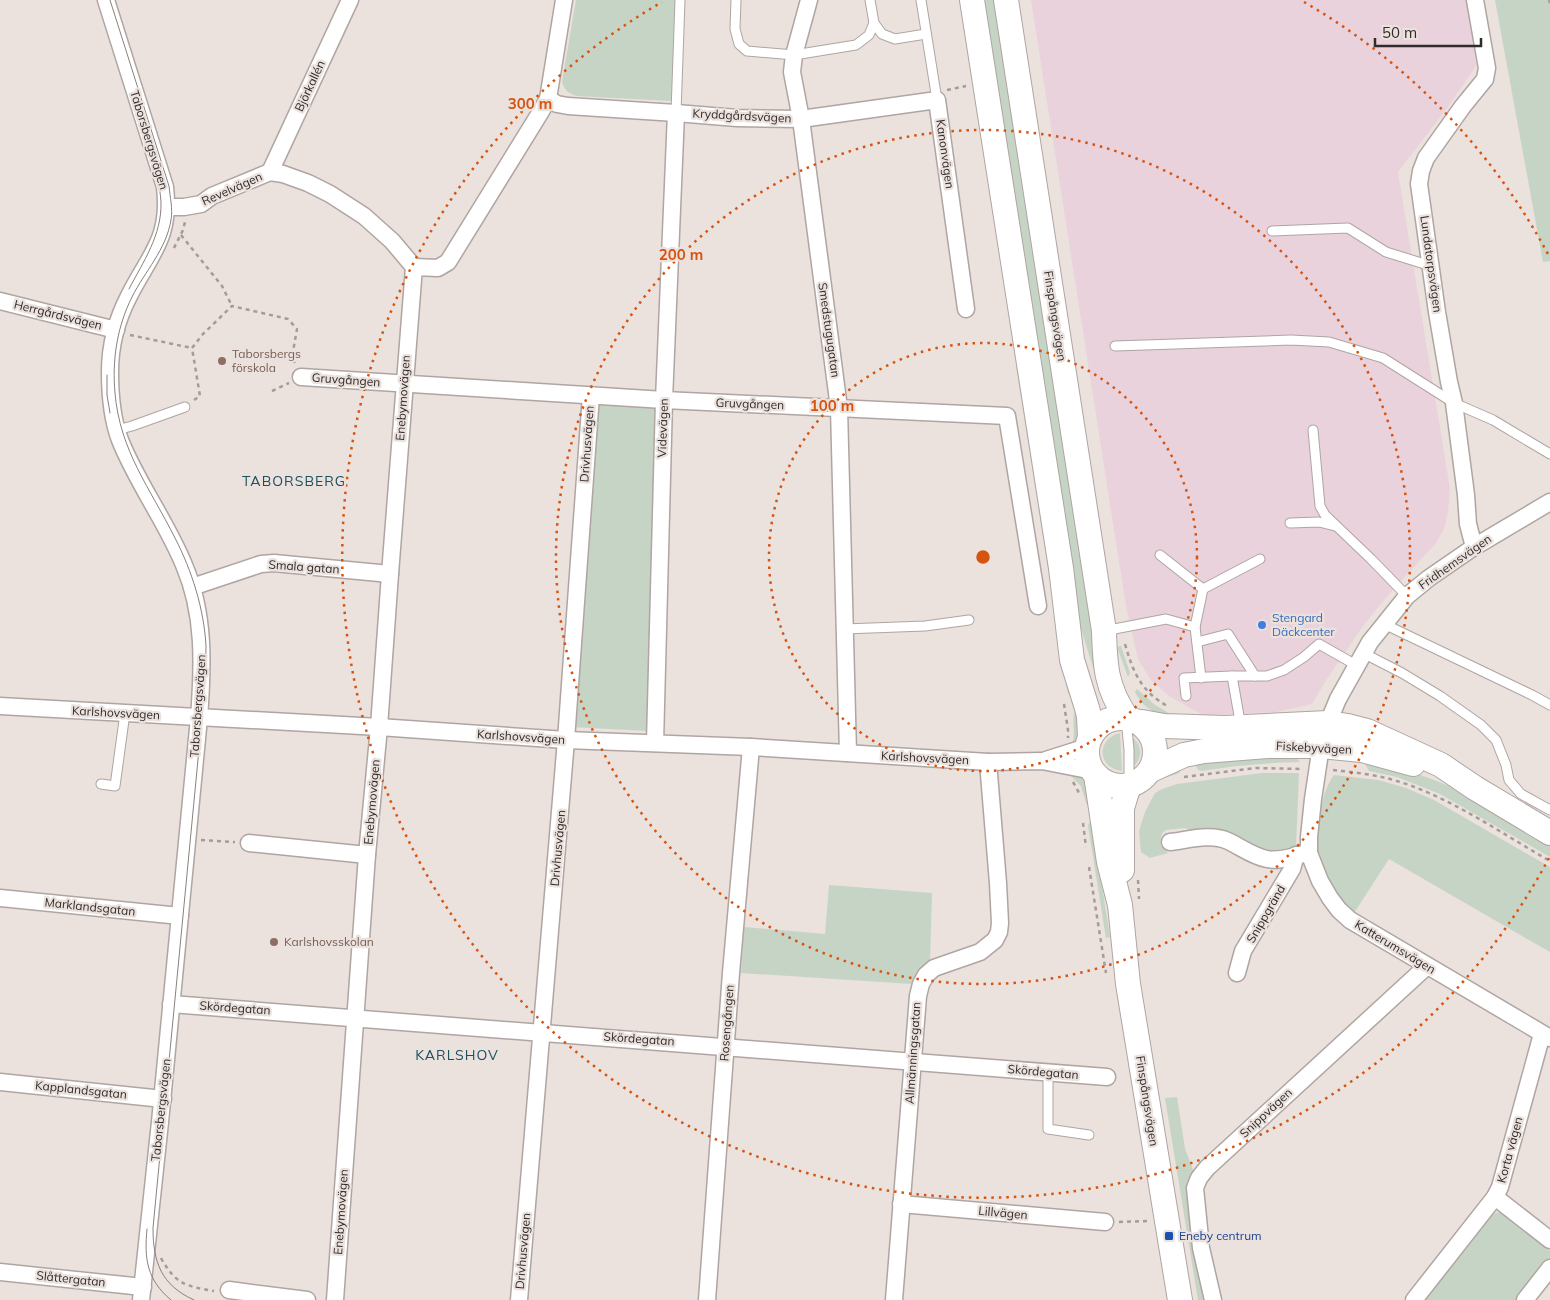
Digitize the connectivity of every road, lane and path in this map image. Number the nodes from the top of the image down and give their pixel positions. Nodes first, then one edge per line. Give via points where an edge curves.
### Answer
1 (106, 0) edge
2 (350, 0) edge
3 (564, 0) edge
4 (680, 0) edge
5 (736, 0) edge
6 (809, 0) edge
7 (870, 0) edge
8 (921, 0) edge
9 (972, 0) edge
10 (1006, 0) edge
11 (1475, 0) edge
12 (874, 23) junction
13 (926, 34) junction
14 (794, 55) junction
15 (968, 86) dead end
16 (936, 96) junction
17 (548, 99) junction
18 (676, 112) junction
19 (801, 119) junction
20 (270, 172) junction
21 (167, 207) junction
22 (184, 207) junction
23 (1272, 231) dead end
24 (181, 235) junction
25 (172, 251) dead end
26 (1431, 266) junction
27 (414, 268) junction
28 (0, 301) edge
29 (232, 306) junction
30 (966, 309) dead end
31 (123, 329) junction
32 (1115, 346) dead end
33 (192, 348) junction
34 (301, 377) junction
35 (404, 384) junction
36 (272, 391) dead end
37 (591, 395) junction
38 (664, 400) junction
39 (1454, 403) junction
40 (185, 407) joint
41 (839, 408) junction
42 (117, 430) junction
43 (1313, 430) dead end
44 (1550, 454) edge
45 (1549, 505) edge
46 (1290, 523) dead end
47 (1335, 526) junction
48 (1474, 547) junction
49 (1160, 555) dead end
50 (1260, 558) dead end
51 (390, 574) junction
52 (192, 587) junction
53 (1203, 590) junction
54 (1408, 596) junction
55 (1038, 606) dead end
56 (969, 620) dead end
57 (1384, 624) junction
58 (1195, 627) junction
59 (844, 628) junction
60 (1112, 630) junction
61 (1197, 642) junction
62 (1360, 659) junction
63 (1232, 676) junction
64 (1255, 676) junction
65 (1201, 678) junction
66 (1186, 696) dead end
67 (1550, 705) edge
68 (0, 706) edge
69 (1173, 709) dead end
70 (125, 714) junction
71 (199, 718) junction
72 (1328, 723) junction
73 (1140, 724) junction
74 (379, 727) junction
75 (1233, 728) junction
76 (1093, 737) junction
77 (566, 740) junction
78 (655, 744) junction
79 (1321, 746) junction
80 (751, 747) junction
81 (848, 753) junction
82 (1042, 761) junction
83 (988, 762) junction
84 (1317, 769) junction
85 (1151, 770) junction
86 (1094, 773) junction
87 (1183, 778) dead end
88 (101, 784) dead end
89 (1129, 785) junction
90 (1474, 788) junction
91 (1549, 807) edge
92 (1550, 833) edge
93 (200, 840) dead end
94 (1170, 842) dead end
95 (249, 843) joint
96 (1302, 854) junction
97 (367, 855) junction
98 (1550, 861) edge
99 (0, 898) edge
100 (1120, 905) junction
101 (180, 916) junction
102 (1427, 966) junction
103 (1237, 973) dead end
104 (171, 1004) junction
105 (355, 1017) junction
106 (543, 1032) junction
107 (1546, 1036) edge
108 (726, 1046) junction
109 (913, 1062) junction
110 (1048, 1072) junction
111 (1107, 1077) dead end
112 (0, 1082) edge
113 (163, 1098) junction
114 (1089, 1135) dead end
115 (1495, 1197) junction
116 (901, 1204) junction
117 (1105, 1222) joint
118 (1148, 1222) dead end
119 (1550, 1240) edge
120 (157, 1263) dead end
121 (1550, 1268) edge
122 (0, 1272) edge
123 (229, 1290) joint
124 (142, 1293) edge
125 (1179, 1299) edge
126 (307, 1300) edge
127 (335, 1300) edge
128 (519, 1300) edge
129 (707, 1300) edge
130 (894, 1300) edge
131 (1213, 1300) edge
132 (1414, 1300) edge
133 (1525, 1300) edge

1 - 21 street, Taborsbergsvägen via 165,187
2 - 20 street, Björkallén
3 - 17 street
4 - 18 lane
5 - 14 lane via 734,29 739,44 747,51
6 - 14 street, Smedstugugatan
7 - 12 lane
8 - 13 lane, Kanonvägen
9 - 76 main road, Finspångsvägen via 1064,590 1099,703
10 - 60 main road, Finspångsvägen
11 - 26 street, Lundatorpsvägen via 1487,68 1485,79 1426,158 1419,184
12 - 13 lane via 882,34 895,39
12 - 14 lane via 869,35 856,45
13 - 16 lane, Kanonvägen
14 - 19 street, Smedstugugatan via 792,72
15 - 16 path
16 - 19 street, Kryddgårdsvägen
16 - 30 street, Kanonvägen
17 - 18 street, Kryddgårdsvägen via 568,106
17 - 27 street via 448,262 438,268
18 - 19 street, Kryddgårdsvägen via 737,118
18 - 38 street, Videvägen
19 - 41 street, Smedstugugatan
20 - 22 street, Revelvägen via 212,196 201,204
20 - 27 street, Revelvägen via 294,177 330,194 364,216 392,241
21 - 22 street, Revelvägen
21 - 31 street, Taborsbergsvägen via 160,242 129,296
22 - 24 path via 185,224
23 - 26 lane via 1348,228 1386,252
24 - 25 path
24 - 29 path via 222,286
26 - 39 street, Lundatorpsvägen
27 - 35 street, Enebymovägen
28 - 31 street, Herrgårdsvägen
29 - 33 path
29 - 34 path via 288,319 297,329 292,357
31 - 33 path via 129,335
31 - 42 street, Taborsbergsvägen via 110,372
32 - 39 lane via 1291,340 1329,342 1383,358
33 - 40 path via 200,396
34 - 35 street, Gruvgången
34 - 36 path
35 - 37 street, Gruvgången
35 - 51 street, Enebymovägen
37 - 38 street, Gruvgången
37 - 77 street, Drivhusvägen
38 - 41 street, Gruvgången
38 - 78 street, Videvägen
39 - 44 lane via 1493,420
39 - 48 street, Lundatorpsvägen via 1468,524
40 - 42 lane
41 - 55 street, Gruvgången via 1007,416
41 - 59 street, Smedstugugatan
42 - 52 street, Taborsbergsvägen via 139,480 172,539
43 - 47 lane via 1320,506
45 - 48 street, Fridhemsvägen
46 - 47 lane via 1319,522
47 - 54 lane
48 - 54 street, Fridhemsvägen
49 - 53 lane
50 - 53 lane
51 - 52 street, Smala gatan via 261,564
51 - 74 street, Enebymovägen
52 - 71 street, Taborsbergsvägen via 202,645
53 - 58 lane
54 - 57 street, Fridhemsvägen
56 - 59 lane via 925,626
57 - 62 street, Fridhemsvägen
57 - 67 lane
58 - 60 lane via 1166,619
58 - 61 lane
59 - 81 street, Smedstugugatan
60 - 69 path via 1129,657 1138,680 1154,697
60 - 73 main road, Finspångsvägen via 1105,661 1108,678 1116,703
61 - 64 lane via 1228,634
61 - 65 lane
62 - 64 lane via 1319,644 1284,670 1268,676
62 - 72 street, Fridhemsvägen
62 - 91 lane via 1402,673 1481,725 1496,740 1509,780 1521,794
63 - 64 lane
63 - 65 lane
63 - 75 lane
65 - 66 lane via 1184,678
68 - 70 street, Karlshovsvägen
70 - 71 street, Karlshovsvägen
70 - 88 lane via 115,786
71 - 74 street, Karlshovsvägen
71 - 101 street, Taborsbergsvägen
72 - 75 main road, Fiskebyvägen
72 - 79 street, Fridhemsvägen
72 - 90 main road, Fiskebyvägen via 1379,736 1441,765
73 - 75 main road, Fiskebyvägen via 1181,738
73 - 76 main road via 1109,720
73 - 85 main road, Finspångsvägen via 1155,756
73 - 89 lane via 1129,750
74 - 77 street, Karlshovsvägen
74 - 97 street, Enebymovägen
76 - 82 street, Karlshovsvägen via 1076,752
76 - 86 main road, Finspångsvägen via 1087,756
77 - 78 street, Karlshovsvägen
77 - 106 street, Drivhusvägen
78 - 80 street, Karlshovsvägen
79 - 84 street, Katterumsvägen
79 - 85 main road, Fiskebyvägen via 1204,751 1184,755
79 - 90 main road, Fiskebyvägen via 1362,750 1414,765
80 - 81 street, Karlshovsvägen
80 - 108 street, Rosengången
81 - 83 street, Karlshovsvägen
82 - 83 street, Karlshovsvägen
82 - 86 street, Karlshovsvägen
83 - 109 street, Allmänningsgatan via 999,932 980,952 934,968 926,975 918,996
84 - 87 path via 1256,768
84 - 96 street, Katterumsvägen via 1309,837
84 - 98 path via 1386,778 1417,788
85 - 89 main road via 1138,782
86 - 89 main road via 1111,785
86 - 100 main road, Finspångsvägen
89 - 100 main road, Finspångsvägen via 1122,815
90 - 92 main road, Fiskebyvägen
93 - 95 path
94 - 96 street via 1213,837 1227,840 1268,860
95 - 97 street, Enebymovägen
96 - 102 street, Katterumsvägen via 1330,898 1350,920
96 - 103 street, Snippgränd via 1244,951
97 - 105 street, Enebymovägen
99 - 101 street, Marklandsgatan
100 - 125 main road, Finspångsvägen via 1130,993
101 - 104 street, Taborsbergsvägen
102 - 107 street, Katterumsvägen
102 - 131 street, Snippvägen via 1199,1178 1194,1188 1195,1200 1201,1248
104 - 105 street, Skördegatan
104 - 113 street, Taborsbergsvägen
105 - 106 street, Skördegatan
105 - 127 street, Enebymovägen
106 - 108 street, Skördegatan
106 - 128 street, Drivhusvägen
107 - 115 street, Korta vägen
108 - 109 street, Skördegatan
108 - 129 street, Rosengången
109 - 110 street, Skördegatan
109 - 116 street, Allmänningsgatan
110 - 111 street, Skördegatan
110 - 114 lane via 1048,1129
112 - 113 street, Kapplandsgatan
113 - 124 street, Taborsbergsvägen
115 - 119 street
115 - 132 street, Korta vägen
116 - 117 street, Lillvägen
116 - 130 street, Allmänningsgatan
117 - 118 path
120 - 123 path via 159,1254 184,1285 223,1292
121 - 133 street
122 - 124 street, Slåttergatan
123 - 126 street

